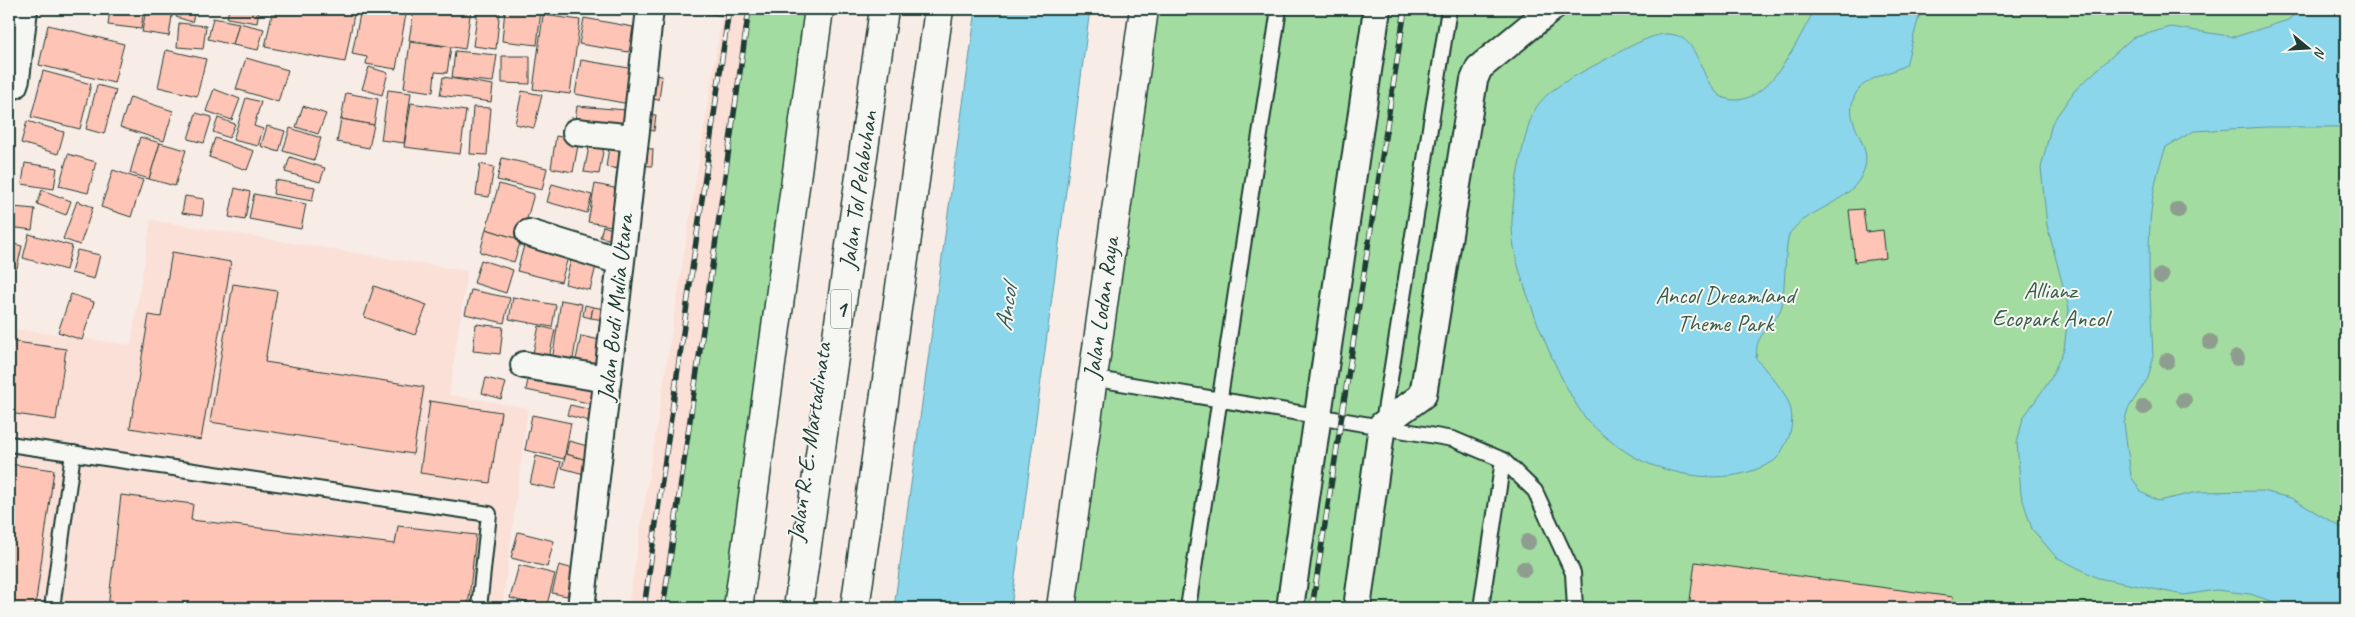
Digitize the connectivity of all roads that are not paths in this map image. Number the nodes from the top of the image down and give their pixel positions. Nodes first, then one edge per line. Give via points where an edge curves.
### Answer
1 (24, 9) edge
2 (650, 9) edge
3 (820, 9) edge
4 (870, 9) edge
5 (884, 9) edge
6 (939, 9) edge
7 (1144, 9) edge
8 (1279, 9) edge
9 (1378, 9) edge
10 (1449, 9) edge
11 (1551, 9) edge
12 (9, 86) edge
13 (576, 132) dead end
14 (634, 138) junction
15 (529, 233) dead end
16 (620, 261) junction
17 (524, 365) dead end
18 (1091, 378) junction
19 (607, 380) junction
20 (1218, 399) junction
21 (1320, 415) junction
22 (1382, 426) junction
23 (9, 444) edge
24 (73, 453) junction
25 (1503, 460) junction
26 (52, 608) edge
27 (480, 608) edge
28 (581, 608) edge
29 (738, 608) edge
30 (785, 608) edge
31 (798, 608) edge
32 (855, 608) edge
33 (1060, 608) edge
34 (1188, 608) edge
35 (1290, 608) edge
36 (1357, 608) edge
37 (1481, 608) edge
38 (1575, 608) edge

1 - 12 street via 16,80
2 - 14 street, Jalan Budi Mulia Utara
3 - 29 main road, Jalan R. E. Martadinata
4 - 30 main road, Jalan R. E. Martadinata / 1
5 - 31 main road, Jalan Tol Pelabuhan / 1
6 - 32 main road
7 - 18 main road, Jalan Lodan Raya
8 - 20 lane
9 - 21 street
10 - 22 lane
11 - 22 street via 1479,68 1474,80 1423,395
13 - 14 street
14 - 16 street, Jalan Budi Mulia Utara
15 - 16 street
16 - 19 street, Jalan Budi Mulia Utara
17 - 19 street
18 - 20 lane
18 - 33 main road, Jalan Lodan Raya
19 - 28 street, Jalan Budi Mulia Utara
20 - 21 lane
20 - 34 lane
21 - 22 lane
21 - 35 street
22 - 25 lane via 1453,439
22 - 36 street
23 - 24 lane
24 - 26 lane
24 - 27 lane via 489,514
25 - 37 lane
25 - 38 lane via 1536,491 1573,573

